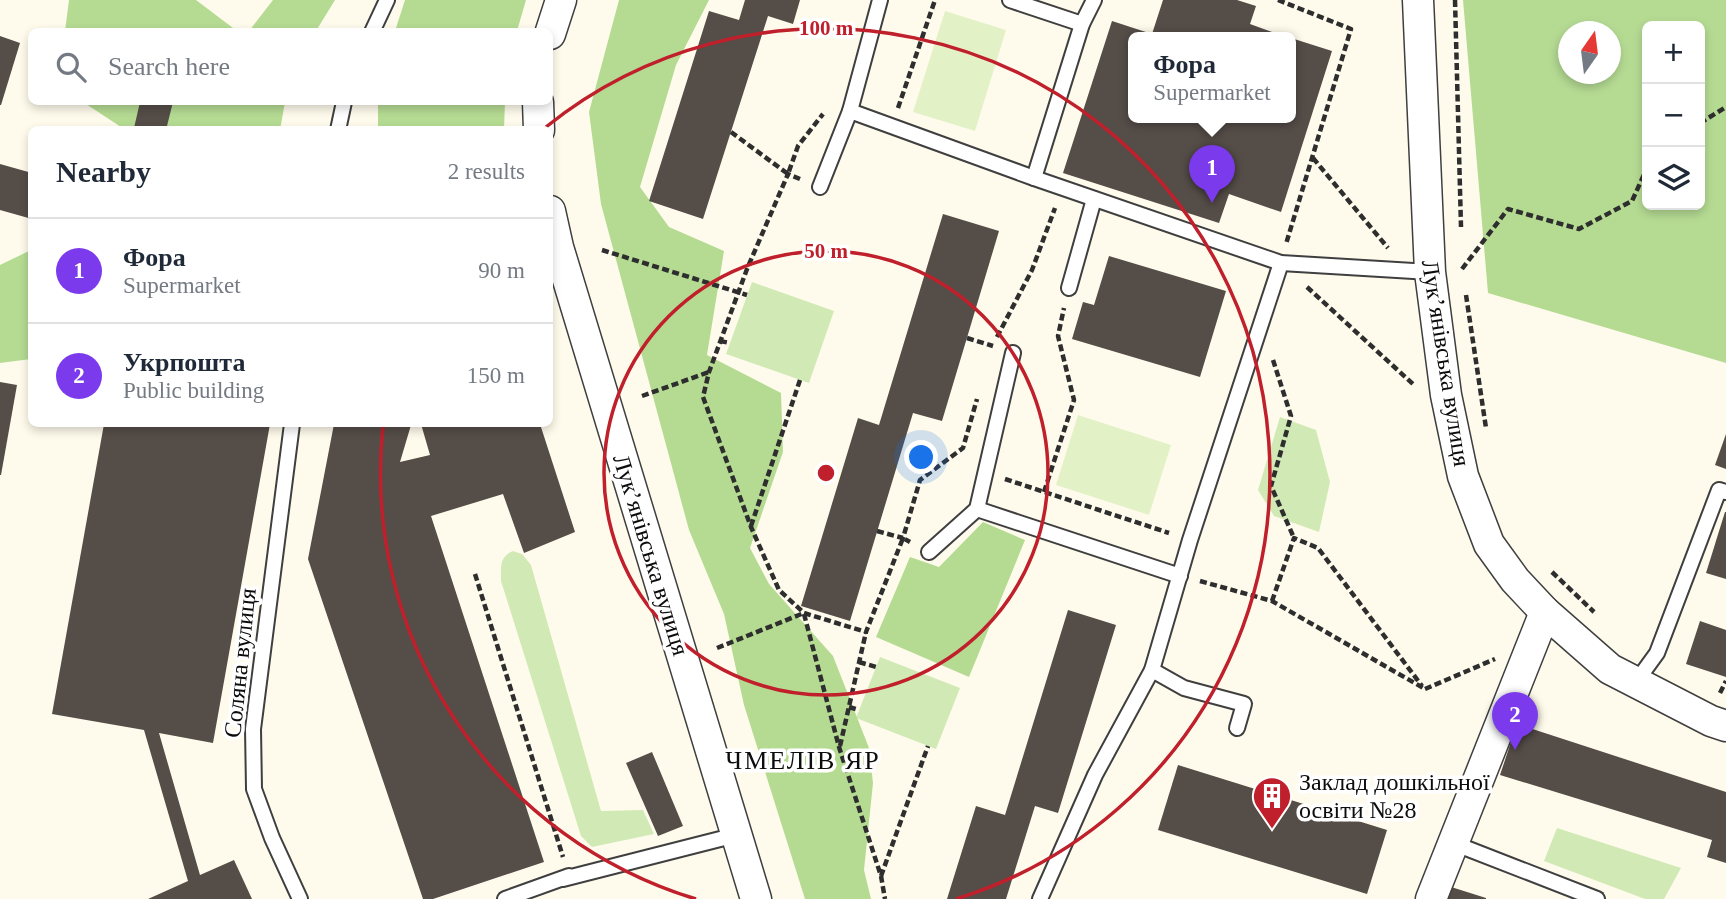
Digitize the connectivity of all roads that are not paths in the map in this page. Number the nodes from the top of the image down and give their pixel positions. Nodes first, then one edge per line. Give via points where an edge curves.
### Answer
1 (387, 0) edge
2 (561, 0) edge
3 (880, 0) edge
4 (1010, 0) edge
5 (1094, 0) edge
6 (1418, 0) edge
7 (1082, 24) junction
8 (374, 28) edge
9 (552, 28) edge
10 (343, 105) edge
11 (538, 105) edge
12 (850, 111) junction
13 (339, 126) edge
14 (539, 126) edge
15 (1034, 178) junction
16 (820, 187) road end
17 (1094, 199) junction
18 (553, 224) edge
19 (1281, 263) junction
20 (1418, 271) junction
21 (1069, 288) road end
22 (1013, 353) road end
23 (292, 427) edge
24 (1726, 492) edge
25 (977, 509) junction
26 (929, 552) road end
27 (1180, 576) junction
28 (1545, 612) junction
29 (1152, 670) junction
30 (1636, 682) junction
31 (1726, 726) edge
32 (1237, 728) dead end
33 (736, 835) junction
34 (1453, 842) junction
35 (300, 899) edge
36 (505, 899) edge
37 (756, 899) edge
38 (1040, 899) edge
39 (1431, 899) edge
40 (1597, 899) edge

1 - 8 lane
2 - 9 street
3 - 12 lane
4 - 7 lane
5 - 7 lane
6 - 20 street, Лукʼянівська вулиця
7 - 15 lane
10 - 13 lane
11 - 14 street
12 - 15 lane
12 - 16 lane
15 - 17 lane
17 - 19 lane
17 - 21 lane
18 - 33 street, Лукʼянівська вулиця
19 - 20 lane
19 - 27 lane
20 - 28 street, Лукʼянівська вулиця via 1463,476 1489,544
22 - 25 lane
23 - 35 lane, Соляна вулиця via 253,729 254,789
24 - 30 lane via 1718,489 1657,653
25 - 26 lane
25 - 27 lane
27 - 29 lane
28 - 30 street, Лукʼянівська вулиця via 1610,669
28 - 34 street
29 - 32 lane via 1184,688 1244,704
29 - 38 lane via 1096,775
30 - 31 street, Лукʼянівська вулиця
33 - 36 lane via 563,879 569,876
33 - 37 street, Лукʼянівська вулиця
34 - 39 street
34 - 40 lane

